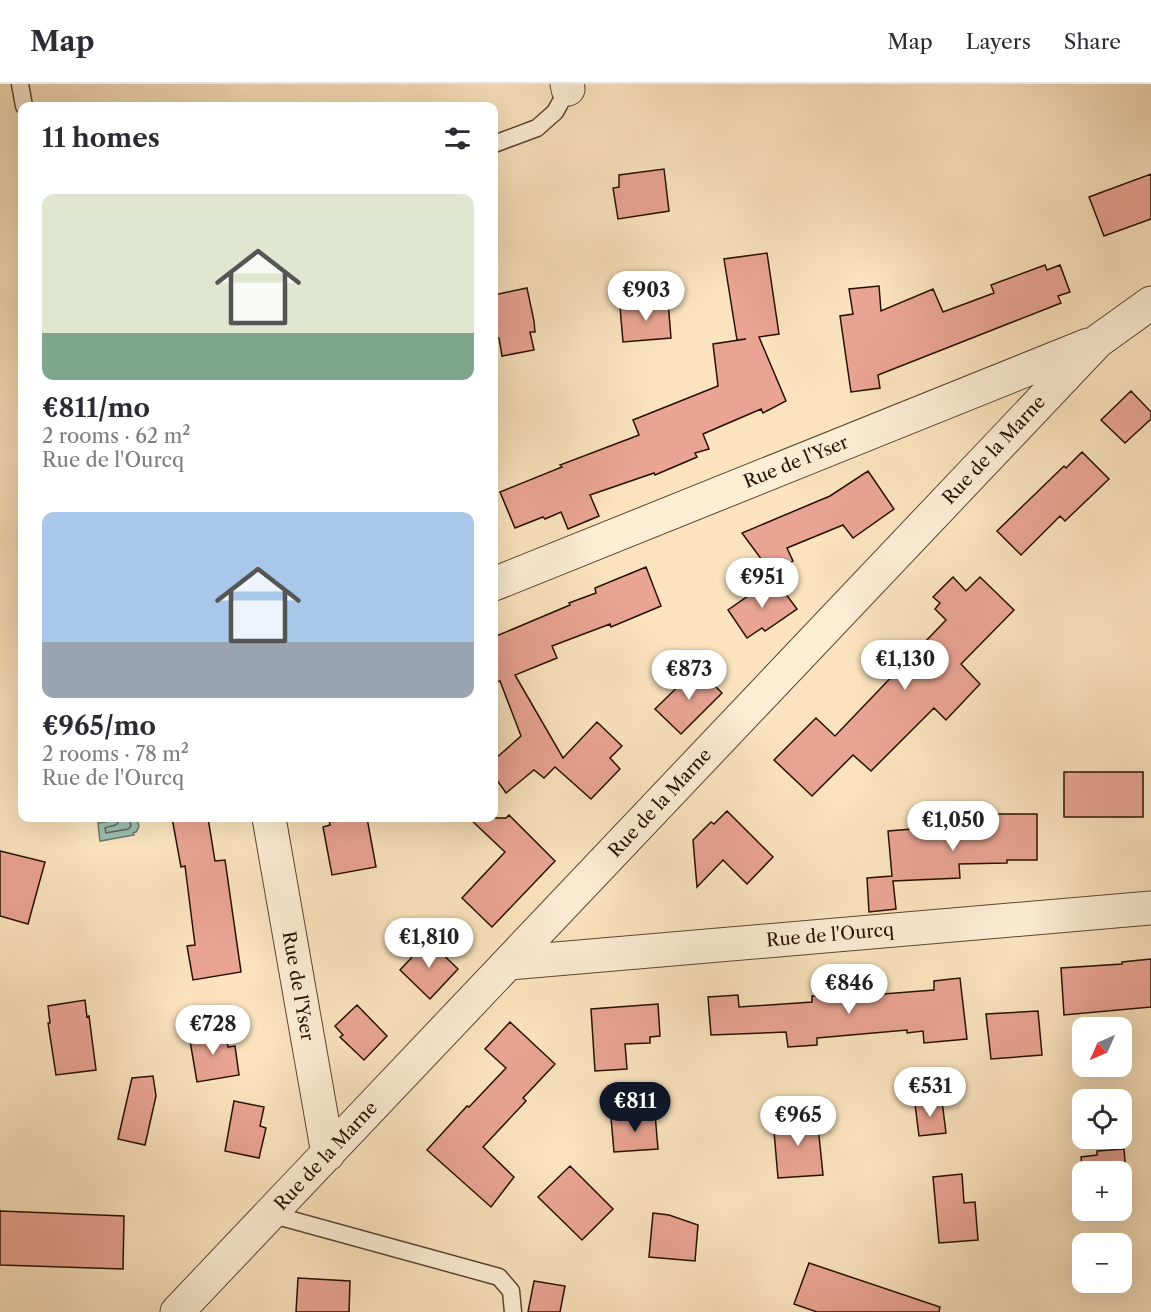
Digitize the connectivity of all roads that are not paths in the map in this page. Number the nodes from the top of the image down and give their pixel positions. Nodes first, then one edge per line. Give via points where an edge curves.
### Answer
1 (20, 84) edge
2 (568, 86) edge
3 (23, 102) edge
4 (498, 143) edge
5 (1151, 303) edge
6 (1098, 341) junction
7 (498, 582) edge
8 (270, 822) edge
9 (1151, 908) edge
10 (509, 963) junction
11 (328, 1154) junction
12 (270, 1215) junction
13 (177, 1312) edge
14 (513, 1312) edge

1 - 3 lane
2 - 4 lane via 555,112 537,128
5 - 6 street, Rue de la Marne
6 - 7 street, Rue de l'Yser
6 - 10 street, Rue de la Marne
8 - 11 street, Rue de l'Yser
9 - 10 street, Rue de l'Ourcq
10 - 11 street, Rue de la Marne
11 - 12 street, Rue de la Marne
12 - 13 street, Rue de la Marne
12 - 14 lane via 499,1277 511,1291

